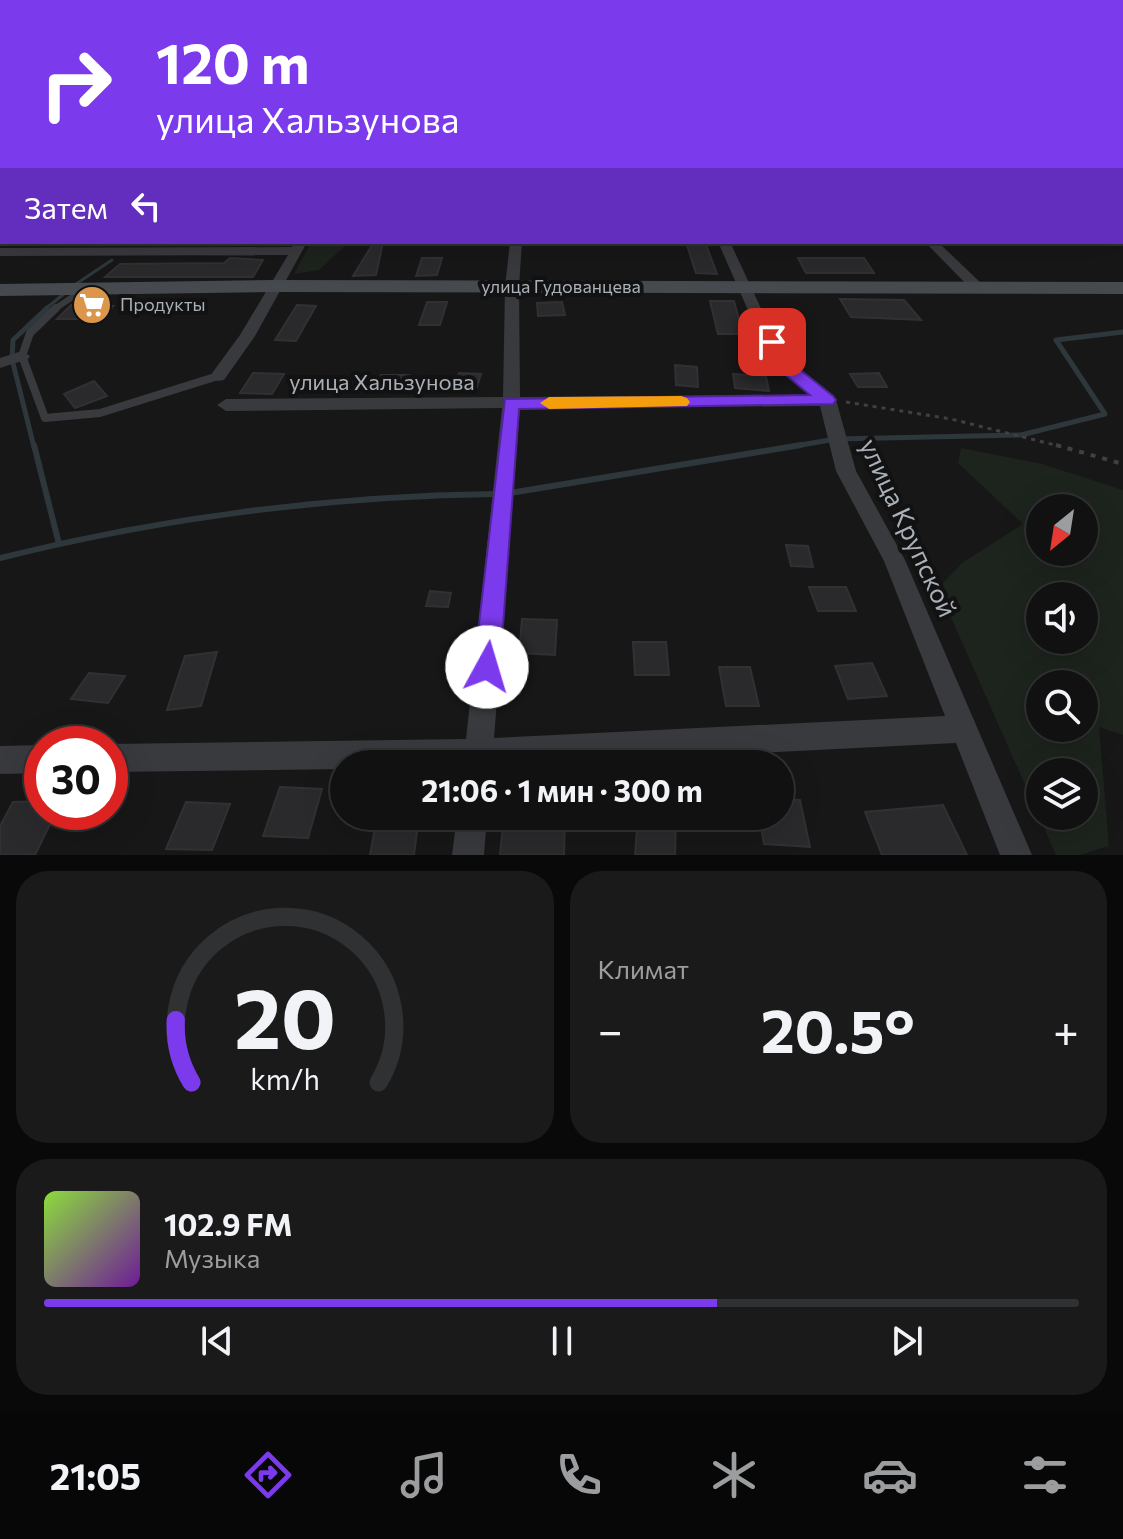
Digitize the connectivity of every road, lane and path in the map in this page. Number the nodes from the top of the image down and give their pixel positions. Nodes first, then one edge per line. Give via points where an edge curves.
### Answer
1 (74, 244) edge
2 (516, 244) edge
3 (725, 244) edge
4 (933, 244) edge
5 (299, 247) edge
6 (0, 252) edge
7 (64, 252) junction
8 (274, 286) junction
9 (512, 287) junction
10 (744, 288) junction
11 (978, 288) junction
12 (1123, 288) edge
13 (86, 289) junction
14 (0, 290) edge
15 (22, 356) junction
16 (0, 363) edge
17 (218, 376) joint
18 (827, 400) junction
19 (511, 403) junction
20 (226, 405) dead end
21 (1123, 464) edge
22 (966, 729) junction
23 (479, 750) edge
24 (613, 750) edge
25 (128, 758) edge
26 (330, 758) edge
27 (24, 759) edge
28 (0, 760) edge
29 (471, 830) edge
30 (468, 855) edge
31 (1016, 855) edge

1 - 7 street
2 - 9 street
3 - 10 street
4 - 11 street
5 - 7 street
5 - 8 street
6 - 7 street
8 - 9 street, улица Гудованцева
8 - 13 street, улица Гудованцева
8 - 17 street
9 - 10 street, улица Гудованцева
9 - 19 street
10 - 11 street, улица Гудованцева
10 - 18 street via 786,367
11 - 12 street, улица Гудованцева
13 - 14 street, улица Гудованцева
13 - 15 lane via 31,327
15 - 16 street
15 - 17 lane via 45,418 100,413
18 - 19 street, улица Хальзунова
18 - 21 path via 898,408
18 - 22 street, улица Крупской via 846,471 894,560
19 - 20 street, улица Хальзунова
19 - 23 street
22 - 24 street
22 - 31 street, улица Крупской
25 - 26 street
27 - 28 street
29 - 30 street

